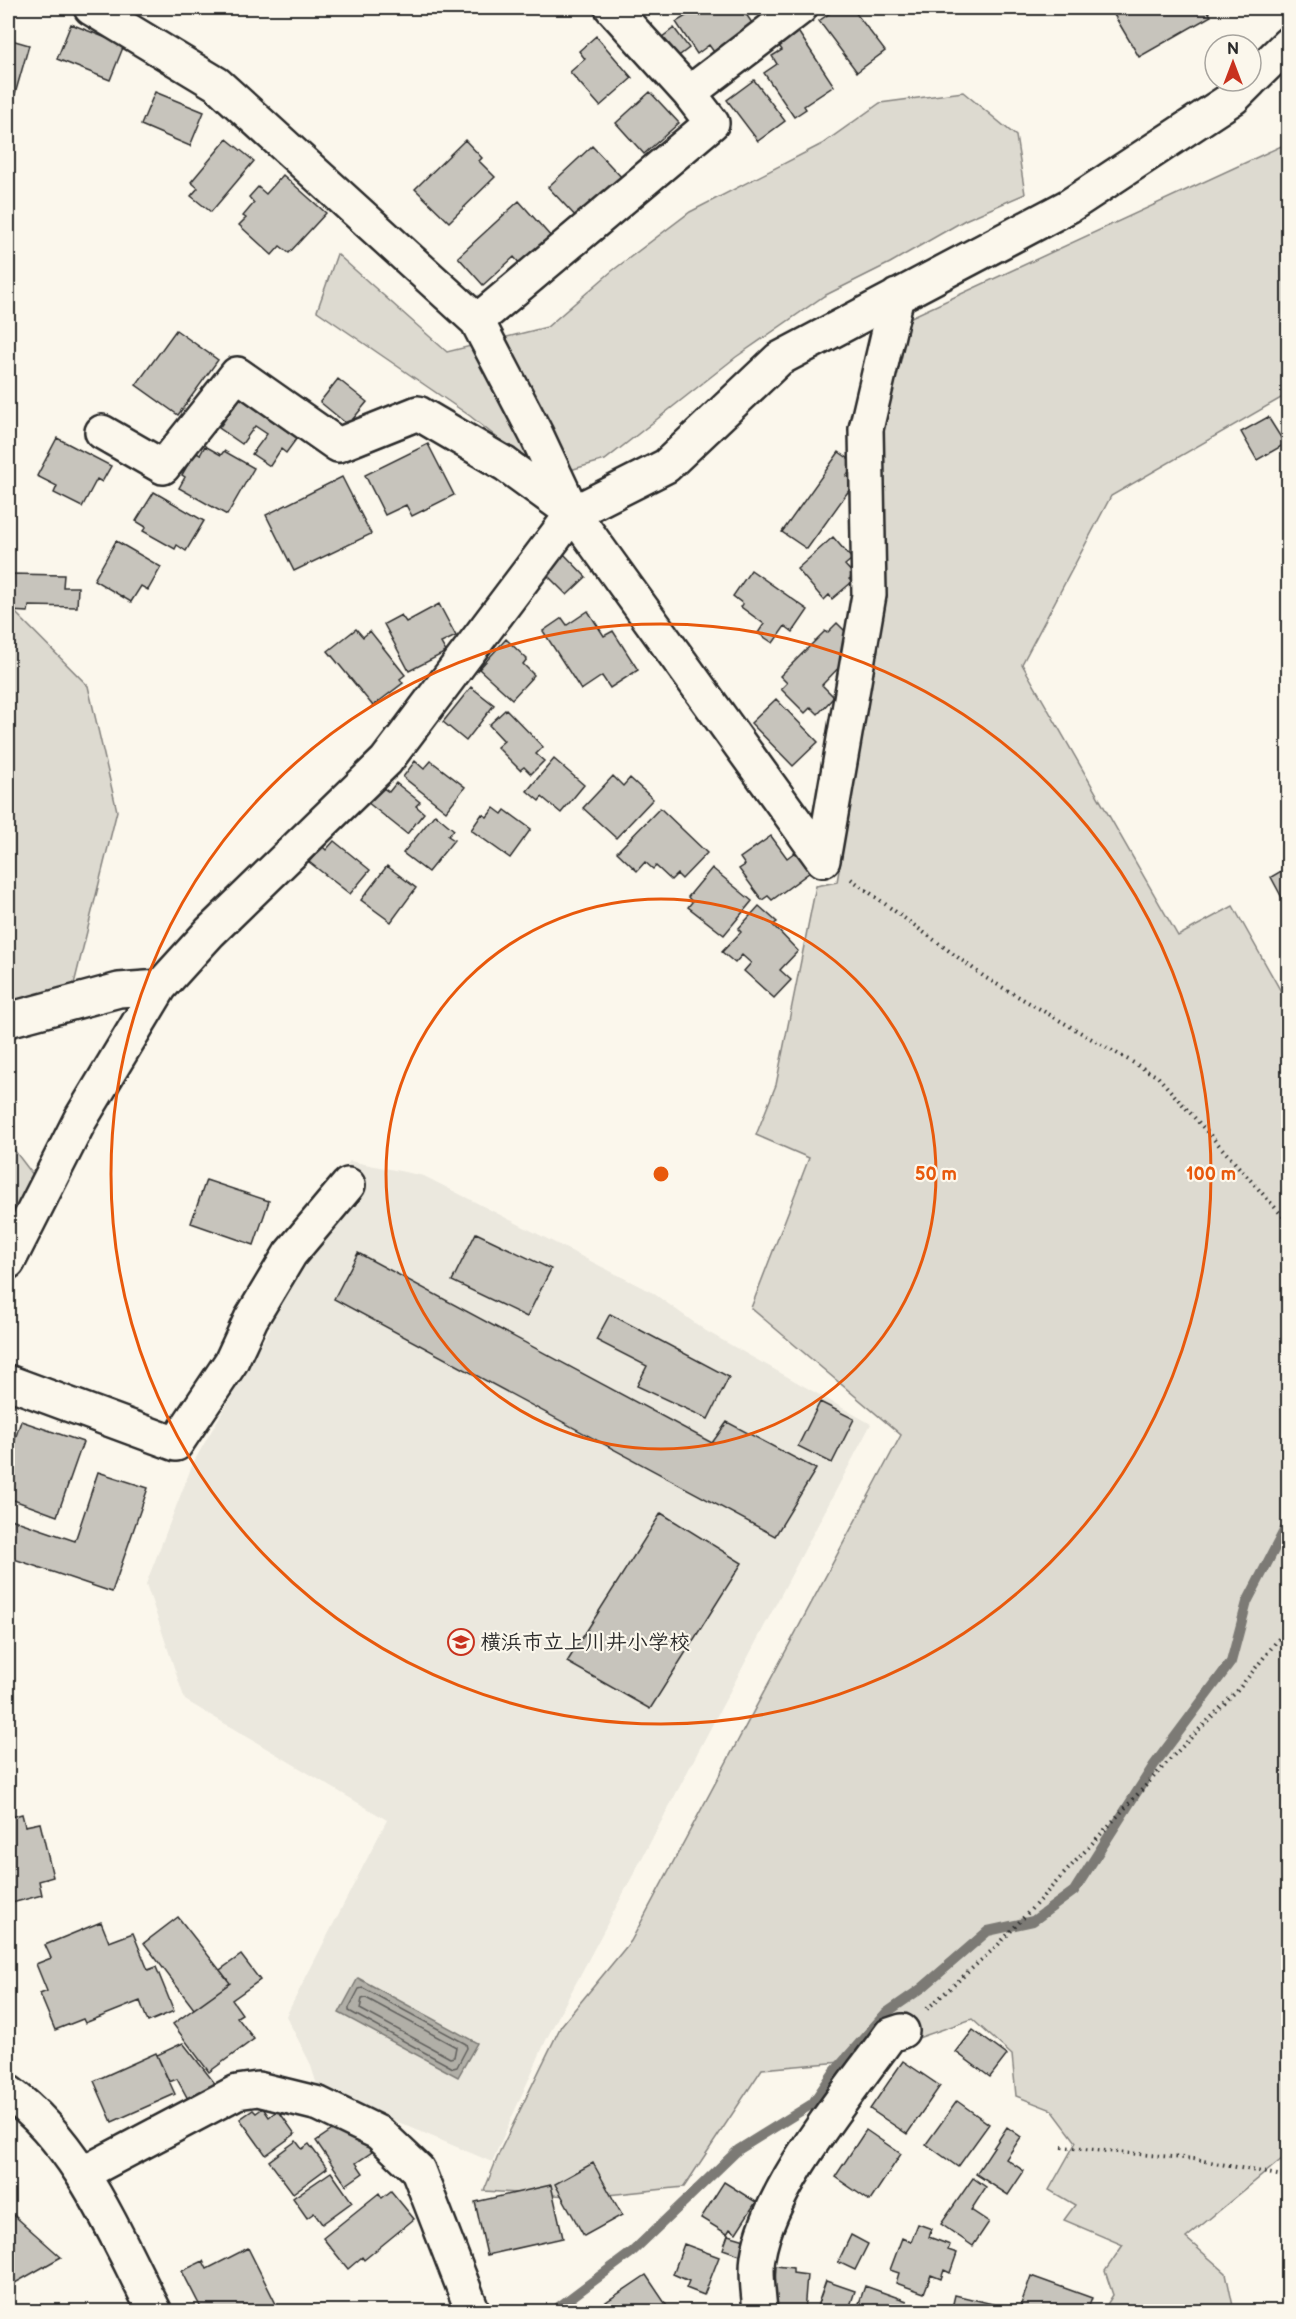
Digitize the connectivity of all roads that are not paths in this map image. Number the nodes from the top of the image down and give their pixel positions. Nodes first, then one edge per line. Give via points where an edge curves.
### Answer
1 (91, 8) edge
2 (612, 8) edge
3 (800, 8) edge
4 (1288, 44) edge
5 (1263, 69) edge
6 (689, 93) junction
7 (1238, 93) edge
8 (897, 296) junction
9 (477, 321) junction
10 (102, 432) dead end
11 (573, 513) junction
12 (160, 987) junction
13 (8, 1020) edge
14 (348, 1185) dead end
15 (8, 1262) edge
16 (8, 1382) edge
17 (902, 2031) road end
18 (8, 2092) edge
19 (82, 2174) junction
20 (155, 2312) edge
21 (472, 2312) edge
22 (760, 2312) edge

1 - 9 street via 217,84
2 - 6 street
3 - 6 street
4 - 5 street
6 - 9 street via 712,123
7 - 8 street via 1069,206
8 - 11 street via 779,359 666,466
8 - 11 street via 866,429 869,595 823,860
9 - 11 street
10 - 11 street via 163,467 237,374 338,444 418,413 505,464
11 - 12 street via 386,761 210,932
12 - 13 street via 119,990
12 - 15 street via 80,1120
14 - 16 street via 290,1254 251,1319 231,1362 176,1444
17 - 22 street via 890,2035 789,2178 768,2220 757,2258
18 - 19 street via 50,2129
19 - 20 street
19 - 21 street via 237,2092 258,2089 319,2104 379,2133 418,2170

